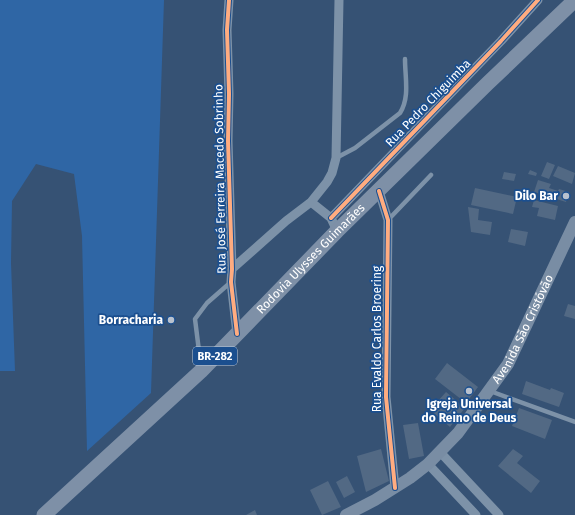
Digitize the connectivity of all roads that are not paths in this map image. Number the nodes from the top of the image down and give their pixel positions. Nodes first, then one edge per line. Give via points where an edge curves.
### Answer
1 (229, 0) edge
2 (339, 0) edge
3 (538, 0) edge
4 (575, 0) edge
5 (405, 59) dead end
6 (336, 158) junction
7 (431, 175) dead end
8 (379, 191) junction
9 (311, 202) junction
10 (388, 220) junction
11 (575, 222) edge
12 (334, 225) junction
13 (232, 269) junction
14 (230, 282) junction
15 (237, 334) junction
16 (201, 371) junction
17 (490, 390) junction
18 (575, 422) edge
19 (440, 452) junction
20 (428, 464) junction
21 (396, 488) junction
22 (44, 515) edge
23 (346, 515) edge
24 (476, 515) edge
25 (499, 515) edge

1 - 13 street, Rua José Ferreira Macedo Sobrinho via 228,140
2 - 6 street
3 - 12 street, Rua Pedro Chiguimba
4 - 8 highway, Rodovia Ulysses Guimarães / BR-282
5 - 6 lane via 406,99 400,113 355,148
6 - 9 street via 327,182
7 - 10 lane
8 - 10 street, Rua Evaldo Carlos Broering
8 - 12 highway, Rodovia Ulysses Guimarães / BR-282
9 - 12 street
9 - 13 street
10 - 21 street, Rua Evaldo Carlos Broering via 386,396
11 - 17 main road, Avenida São Cristóvão via 508,364
12 - 15 highway, Rodovia Ulysses Guimarães / BR-282
13 - 14 street, Rua José Ferreira Macedo Sobrinho
14 - 15 street, Rua José Ferreira Macedo Sobrinho
14 - 16 lane via 206,303 195,319
15 - 16 highway, Rodovia Ulysses Guimarães / BR-282
16 - 22 highway, Rodovia Ulysses Guimarães / BR-282
17 - 18 lane
17 - 19 main road, Avenida São Cristóvão via 458,433
19 - 20 main road, Avenida São Cristóvão
19 - 25 street
20 - 21 main road, Avenida São Cristóvão
20 - 24 street
21 - 23 main road, Avenida São Cristóvão

